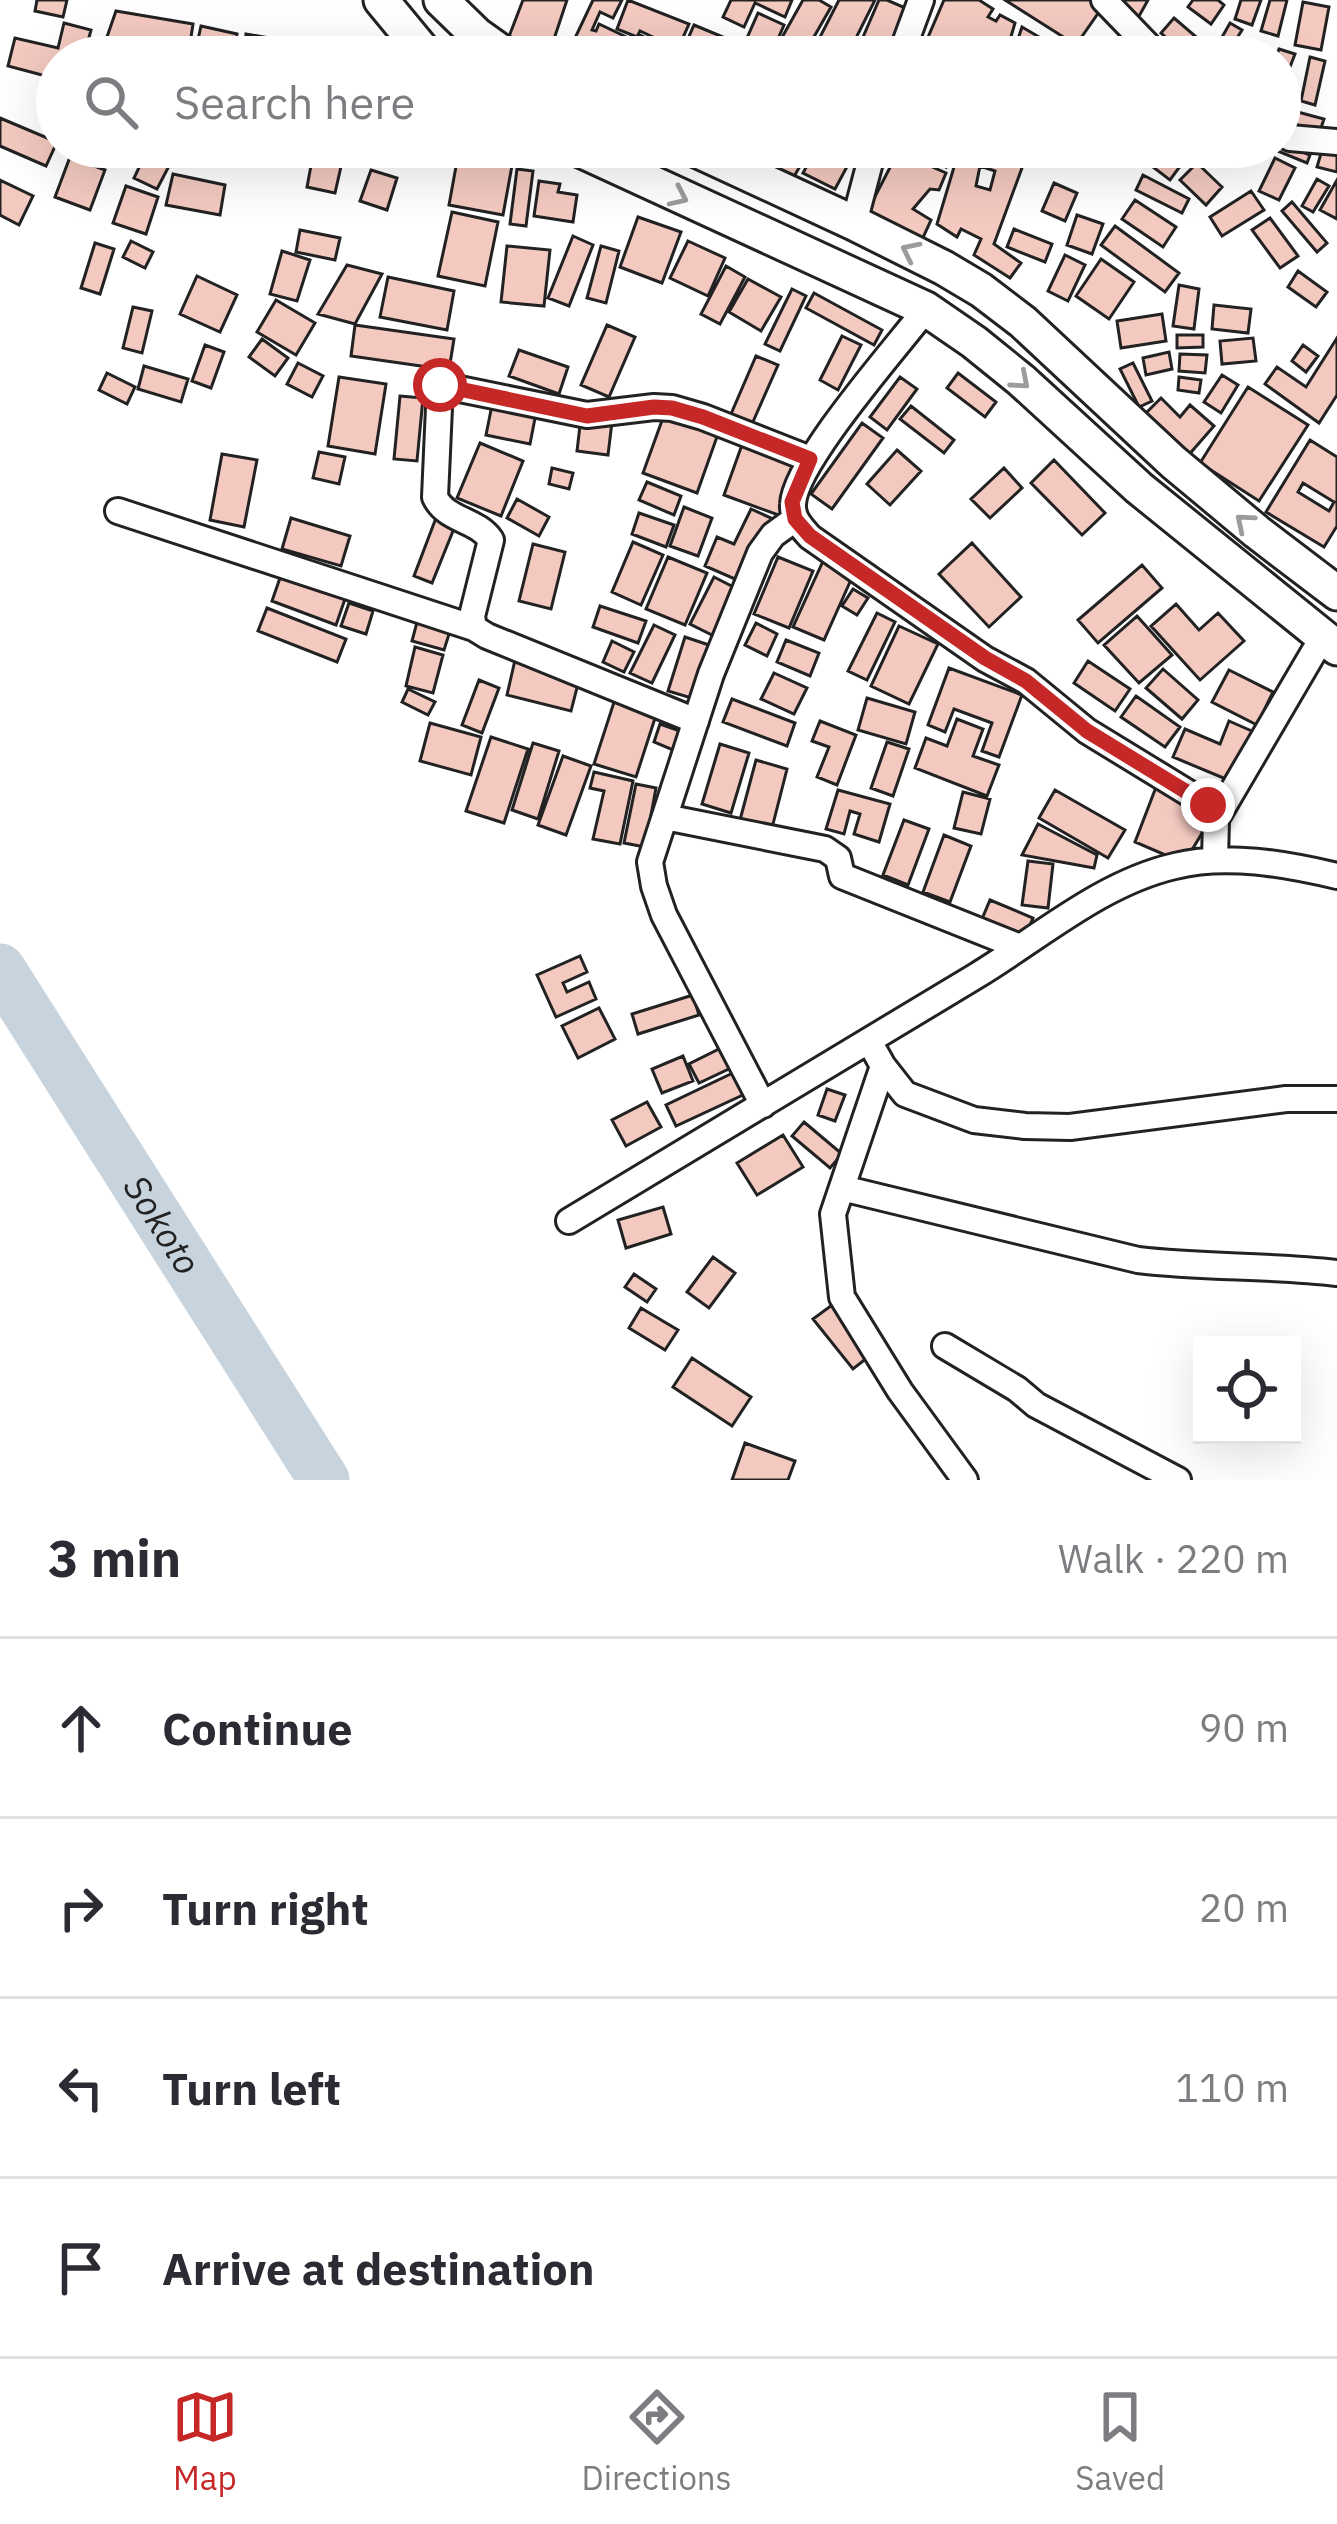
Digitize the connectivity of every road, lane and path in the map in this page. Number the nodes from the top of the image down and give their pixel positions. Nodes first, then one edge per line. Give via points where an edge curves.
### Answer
1 (381, 0) edge
2 (441, 0) edge
3 (1104, 0) edge
4 (920, 1) edge
5 (411, 36) edge
6 (478, 36) edge
7 (908, 36) edge
8 (1139, 36) edge
9 (1301, 138) edge
10 (1337, 142) edge
11 (620, 168) edge
12 (735, 168) edge
13 (868, 168) edge
14 (854, 223) junction
15 (926, 309) junction
16 (810, 459) junction
17 (118, 511) dead end
18 (795, 519) junction
19 (1337, 593) edge
20 (474, 628) junction
21 (1329, 643) edge
22 (696, 721) junction
23 (664, 817) junction
24 (1216, 819) junction
25 (1215, 860) junction
26 (1337, 876) edge
27 (1020, 947) junction
28 (869, 1040) junction
29 (883, 1066) junction
30 (1337, 1099) edge
31 (763, 1105) junction
32 (842, 1188) junction
33 (569, 1221) dead end
34 (1337, 1273) edge
35 (945, 1346) dead end
36 (965, 1480) edge
37 (1178, 1480) edge

1 - 5 street
2 - 6 street
3 - 8 street
4 - 7 street
9 - 10 street
11 -> 15 street
12 - 14 street
13 - 14 street
19 -> 14 street via 1173,462 1023,322 944,268
15 - 16 street
15 -> 21 street
16 - 18 street via 792,502
16 - 20 street via 672,408 587,416 440,385 435,496 444,511 491,540
17 - 20 street
18 - 22 street via 760,553
18 - 24 street via 1087,731 1208,805
20 - 22 street
21 - 24 street
22 - 23 street
23 - 27 street via 825,848 842,876
23 - 31 street via 650,862 654,886
24 - 25 street
25 - 26 street
25 - 27 street via 1145,876
27 - 28 street
28 - 29 street
28 - 31 street
29 - 30 street via 905,1094 974,1120 1025,1126
29 - 32 street
31 - 33 street
32 - 34 street via 1138,1260
32 - 36 street via 833,1214 842,1297
35 - 37 street

